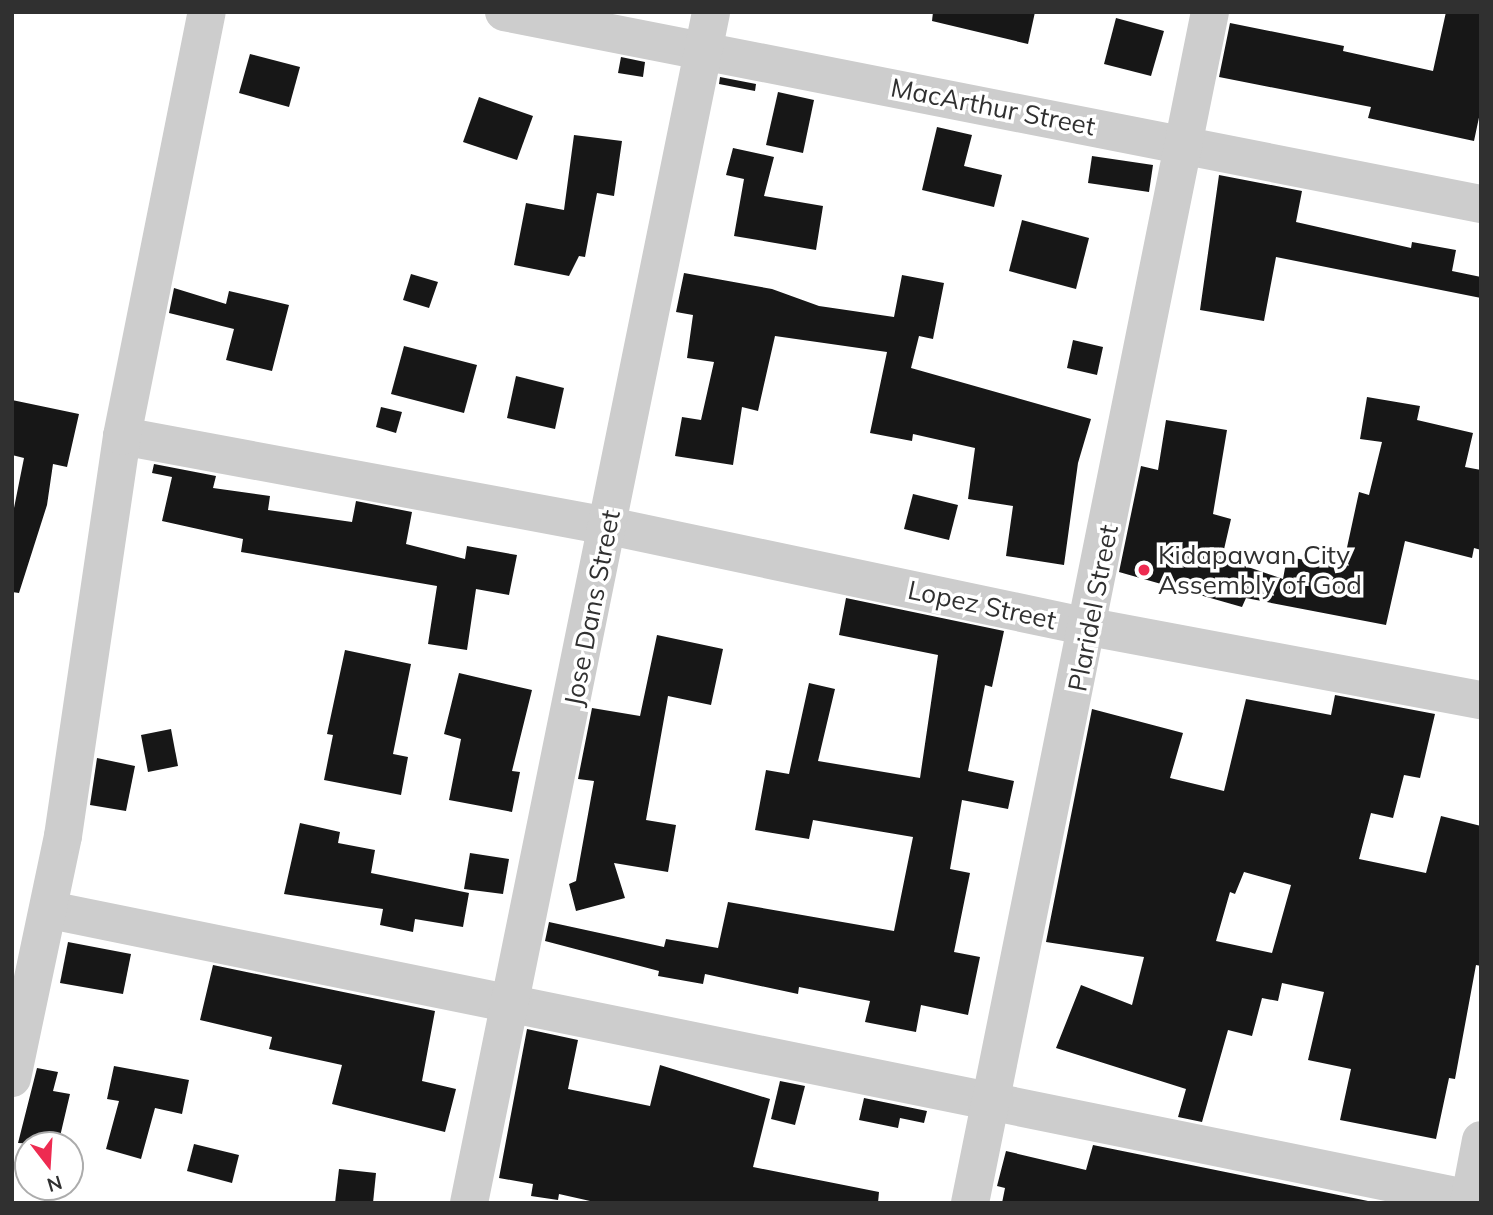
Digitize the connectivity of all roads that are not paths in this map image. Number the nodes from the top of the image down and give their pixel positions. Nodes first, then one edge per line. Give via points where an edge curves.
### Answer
1 (207, 12) edge
2 (504, 12) edge
3 (711, 12) edge
4 (1210, 12) edge
5 (705, 50) junction
6 (1184, 146) junction
7 (1481, 204) edge
8 (122, 436) junction
9 (609, 526) junction
10 (1090, 628) junction
11 (1481, 700) edge
12 (50, 910) junction
13 (512, 1004) junction
14 (20, 1005) edge
15 (12, 1078) edge
16 (991, 1104) junction
17 (1481, 1140) edge
18 (1470, 1201) edge
19 (469, 1203) edge
20 (970, 1203) edge

1 - 8 street
2 - 5 street, MacArthur Street
3 - 5 street, Jose Dans Street
4 - 6 street, Plaridel Street
5 - 6 street, MacArthur Street
5 - 9 street, Jose Dans Street
6 - 7 street, MacArthur Street
6 - 10 street, Plaridel Street
8 - 9 street, Lopez Street
8 - 12 street
9 - 10 street, Lopez Street
9 - 13 street, Jose Dans Street
10 - 11 street, Lopez Street
10 - 16 street, Plaridel Street
12 - 13 street
12 - 14 street
13 - 16 street
13 - 19 street, Jose Dans Street
14 - 15 street
16 - 18 street
16 - 20 street, Plaridel Street
17 - 18 street

